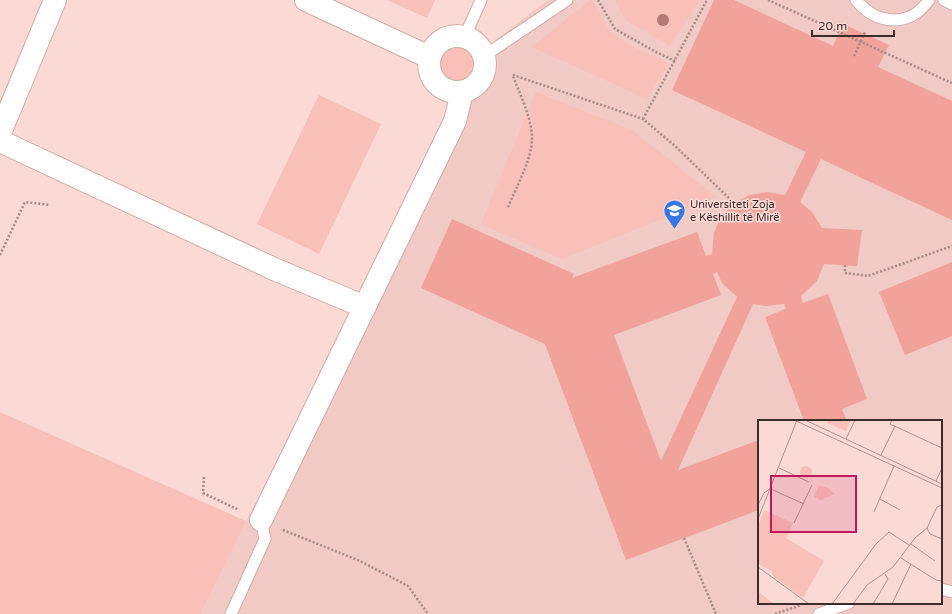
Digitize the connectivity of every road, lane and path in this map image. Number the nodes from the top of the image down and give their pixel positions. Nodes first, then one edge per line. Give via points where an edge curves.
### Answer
1 (55, 0) edge
2 (306, 0) edge
3 (481, 0) edge
4 (567, 0) edge
5 (598, 0) edge
6 (707, 0) edge
7 (768, 0) edge
8 (856, 0) edge
9 (929, 0) edge
10 (944, 0) edge
11 (952, 4) edge
12 (874, 16) junction
13 (465, 36) junction
14 (860, 42) junction
15 (484, 56) junction
16 (854, 56) dead end
17 (429, 57) junction
18 (676, 61) junction
19 (952, 84) edge
20 (462, 92) junction
21 (643, 120) junction
22 (1, 132) edge
23 (734, 203) dead end
24 (50, 205) dead end
25 (508, 207) dead end
26 (952, 246) edge
27 (0, 255) edge
28 (845, 265) dead end
29 (365, 307) junction
30 (204, 476) dead end
31 (261, 520) junction
32 (684, 538) dead end
33 (942, 589) edge
34 (952, 592) edge
35 (803, 604) edge
36 (846, 604) edge
37 (230, 614) edge
38 (428, 614) edge
39 (716, 614) edge
40 (775, 614) edge
41 (819, 614) edge

1 - 22 street
2 - 17 street
3 - 13 lane
4 - 15 lane
5 - 18 path via 615,29
6 - 18 path
7 - 14 path
8 - 12 lane
9 - 12 lane via 914,15 901,20 887,20
10 - 11 lane
12 - 14 path
13 - 15 street via 480,47
13 - 17 street via 446,36 435,45
14 - 16 path
14 - 19 path
15 - 20 street via 484,74 471,88
17 - 20 street via 428,67 436,84 453,92
18 - 21 path
20 - 29 street via 455,121
21 - 23 path via 676,146
21 - 25 path via 512,75 529,119 532,139 527,162
22 - 29 street via 274,269
24 - 27 path via 25,202
26 - 28 path via 868,276 845,273
29 - 31 street
30 - 31 path via 203,493
31 - 37 lane via 265,539
31 - 38 path via 360,561 408,586
32 - 39 path
33 - 34 lane
35 - 40 path
36 - 41 lane

